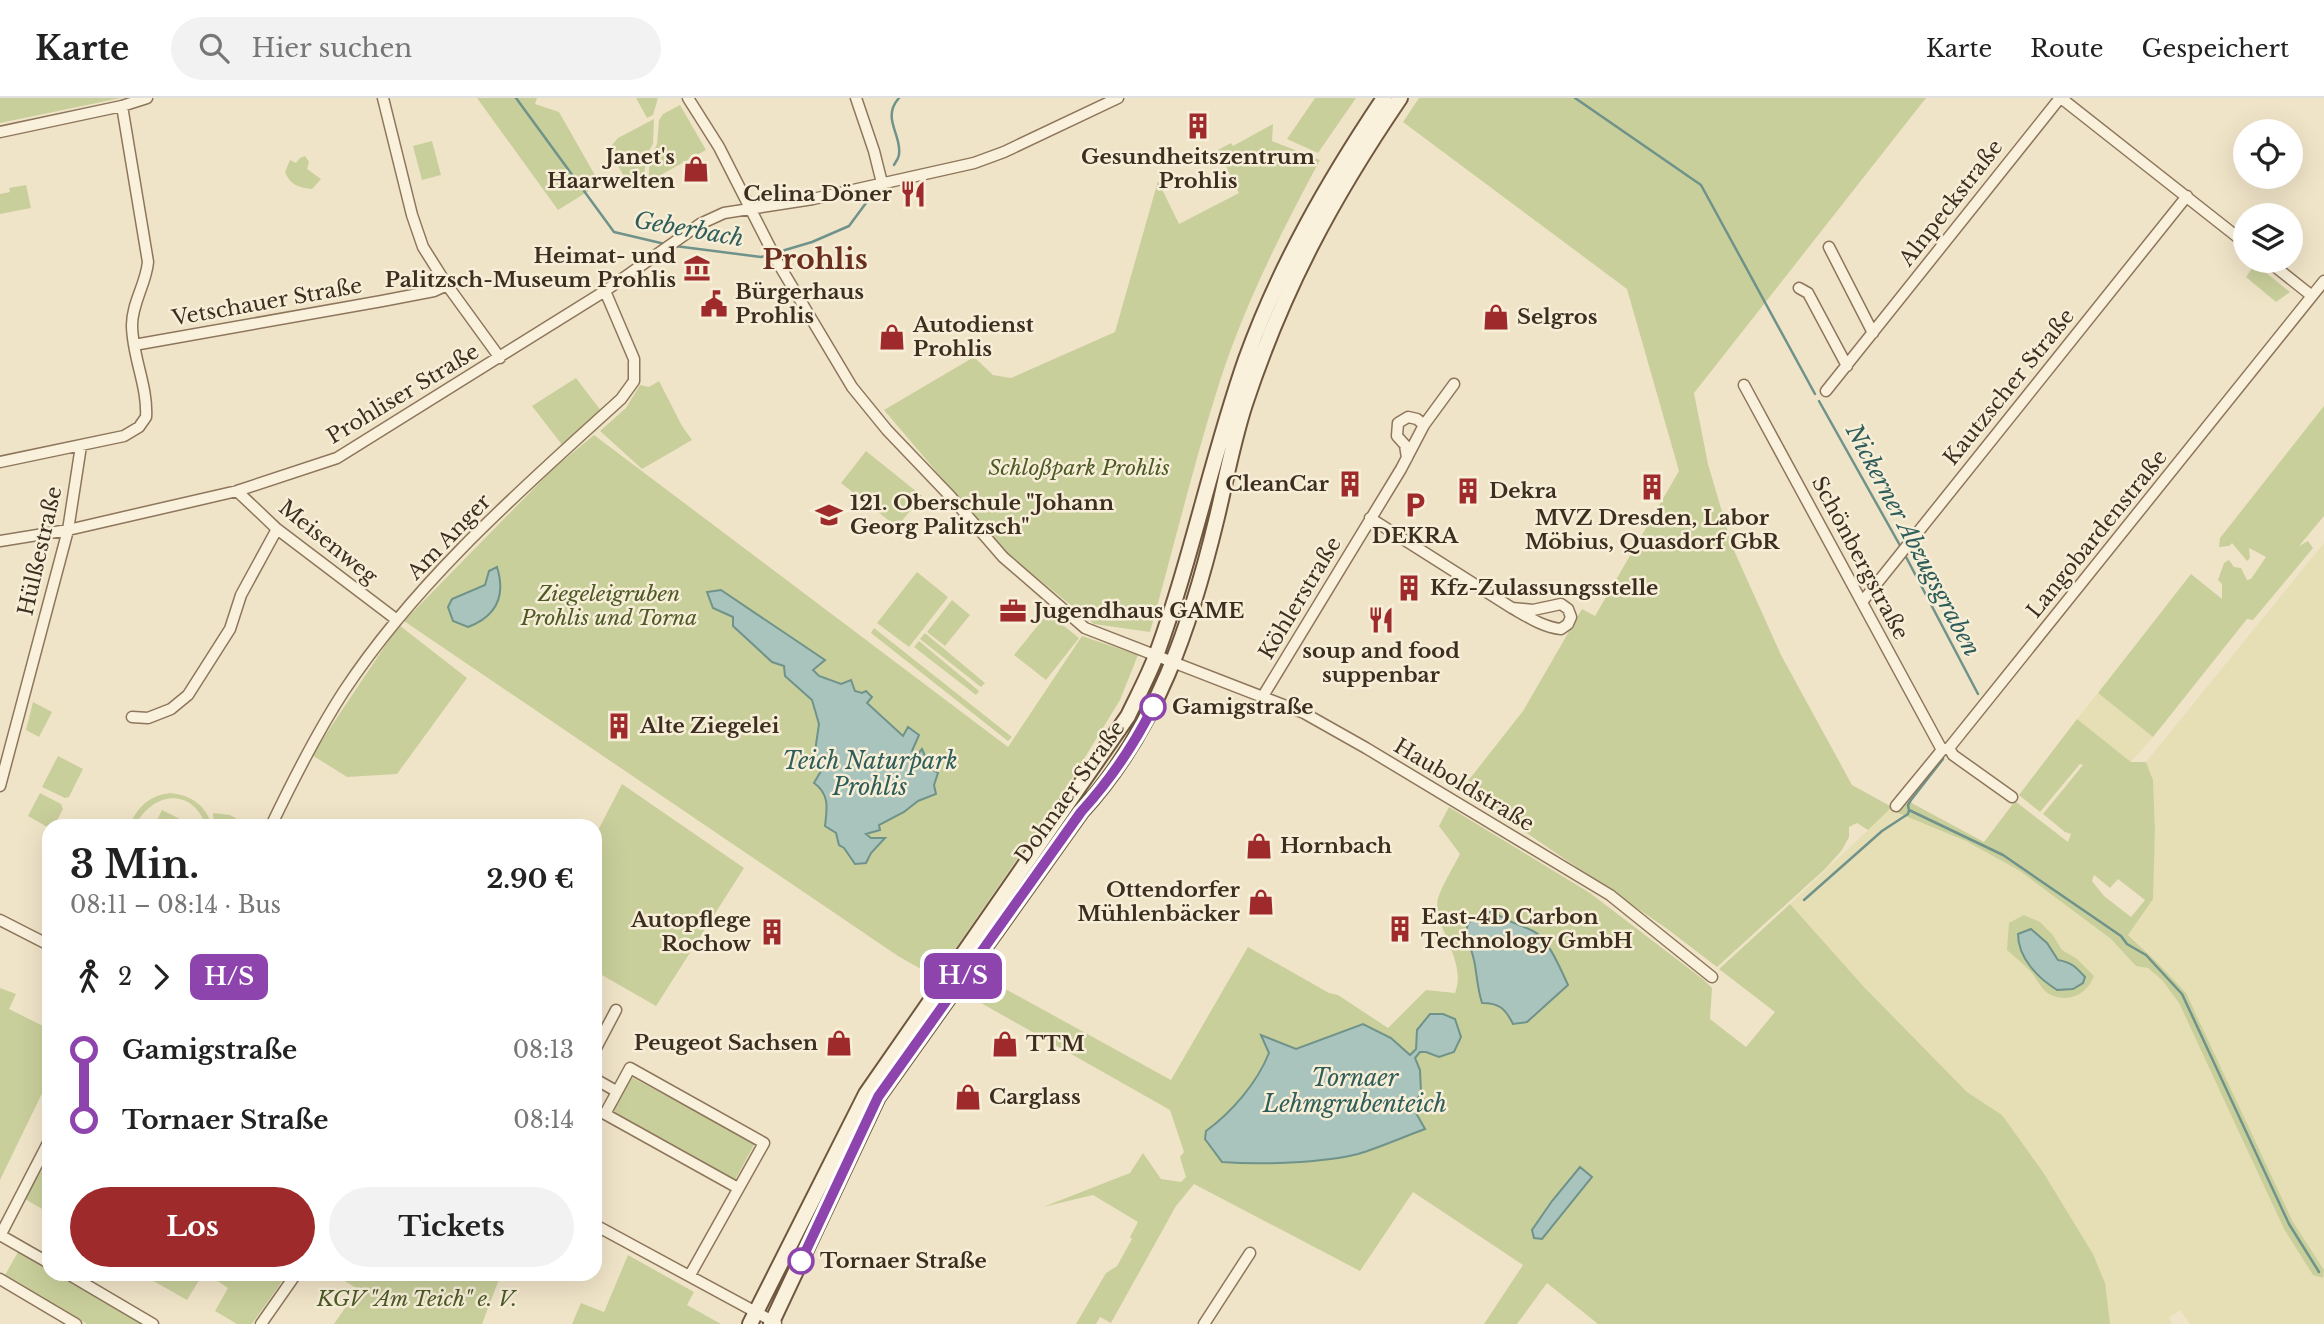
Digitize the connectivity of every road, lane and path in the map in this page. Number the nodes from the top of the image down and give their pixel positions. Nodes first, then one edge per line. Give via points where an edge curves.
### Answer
1 (147, 98) edge
2 (383, 98) edge
3 (688, 98) edge
4 (856, 98) edge
5 (1118, 98) edge
6 (1384, 98) edge
7 (1400, 98) edge
8 (2060, 98) edge
9 (122, 106) junction
10 (0, 132) edge
11 (882, 183) junction
12 (2187, 196) junction
13 (750, 208) junction
14 (2233, 233) edge
15 (1829, 247) dead end
16 (2283, 273) edge
17 (2324, 281) edge
18 (447, 285) junction
19 (1799, 288) dead end
20 (605, 291) junction
21 (2312, 296) junction
22 (1873, 333) junction
23 (134, 345) junction
24 (500, 358) junction
25 (1847, 366) junction
26 (1454, 384) dead end
27 (1744, 385) dead end
28 (1826, 391) dead end
29 (1424, 425) junction
30 (81, 446) junction
31 (1407, 458) junction
32 (0, 462) edge
33 (237, 491) junction
34 (1370, 519) junction
35 (277, 529) junction
36 (68, 530) junction
37 (0, 541) edge
38 (1862, 602) junction
39 (1512, 608) junction
40 (397, 620) junction
41 (1156, 654) junction
42 (1174, 662) junction
43 (1263, 696) junction
44 (132, 717) dead end
45 (1946, 749) junction
46 (0, 786) edge
47 (2012, 797) dead end
48 (1896, 806) dead end
49 (274, 819) edge
50 (0, 920) edge
51 (42, 941) edge
52 (1712, 977) dead end
53 (616, 1010) dead end
54 (602, 1037) edge
55 (602, 1083) edge
56 (617, 1091) junction
57 (42, 1155) edge
58 (738, 1188) junction
59 (602, 1229) edge
60 (0, 1236) edge
61 (1250, 1253) dead end
62 (42, 1259) edge
63 (690, 1275) junction
64 (0, 1279) edge
65 (80, 1281) edge
66 (291, 1281) edge
67 (753, 1318) edge
68 (773, 1323) edge
69 (76, 1324) edge
70 (153, 1324) edge
71 (261, 1324) edge
72 (1204, 1324) edge

1 - 9 street
2 - 18 street via 416,225
3 - 13 street
4 - 11 street
5 - 11 street, Prohliser Straße via 974,163
6 - 41 main road, Dohnaer Straße via 1340,163 1267,305 1227,417
7 - 42 main road, Dohnaer Straße via 1338,194 1281,306 1244,405 1194,607
8 - 12 street
8 - 22 street, Alnpeckstraße
9 - 10 street
9 - 23 street via 148,262 132,317
11 - 13 street, Prohliser Straße
12 - 14 street
12 - 38 street, Kautzscher Straße
13 - 20 street, Prohliser Straße via 700,224
13 - 41 street via 852,387 887,430 1003,557 1085,628
15 - 22 street
16 - 21 street
17 - 21 street, Langobardenstraße
18 - 23 street, Vetschauer Straße
18 - 24 street
19 - 25 street via 1808,293
20 - 24 street, Prohliser Straße
20 - 40 street, Am Anger via 634,359 634,381 621,399 468,541
21 - 45 street, Langobardenstraße
22 - 25 street, Alnpeckstraße
23 - 30 street via 146,417 132,433
24 - 33 street, Prohliser Straße via 337,458
25 - 28 street, Alnpeckstraße
26 - 29 street, Köhlerstraße
27 - 38 street, Schönbergstraße
29 - 31 street, Köhlerstraße
29 - 31 street via 1408,417 1398,423 1397,436 1405,445
30 - 32 street
30 - 36 street, Hülßestraße
31 - 34 street, Köhlerstraße
33 - 35 street, Meisenweg
33 - 36 street, Prohliser Straße
34 - 39 street
34 - 43 street, Köhlerstraße
35 - 40 street, Meisenweg
35 - 44 street via 241,595 230,629 188,695 172,709 148,718
36 - 37 street, Prohliser Straße
36 - 46 street, Hülßestraße
38 - 45 street, Schönbergstraße
39 - 39 street via 1549,628 1561,629 1571,617 1561,604 1534,610
40 - 49 street, Am Anger via 345,689
41 - 42 street
41 - 67 main road, Dohnaer Straße via 1119,731 866,1094
42 - 43 street, Hauboldstraße
42 - 68 main road, Dohnaer Straße via 1142,729 1105,786 1081,812 878,1097
43 - 52 street, Hauboldstraße via 1366,748 1610,895
45 - 47 street, Schönbergstraße
45 - 48 street, Langobardenstraße
50 - 51 street
53 - 54 street
55 - 56 street
56 - 58 street via 605,1114
56 - 58 street via 630,1068 764,1143
57 - 60 street
58 - 63 street
59 - 63 street
60 - 62 street
61 - 72 street
63 - 67 street
64 - 69 street
65 - 70 street
66 - 71 street
67 - 68 street

